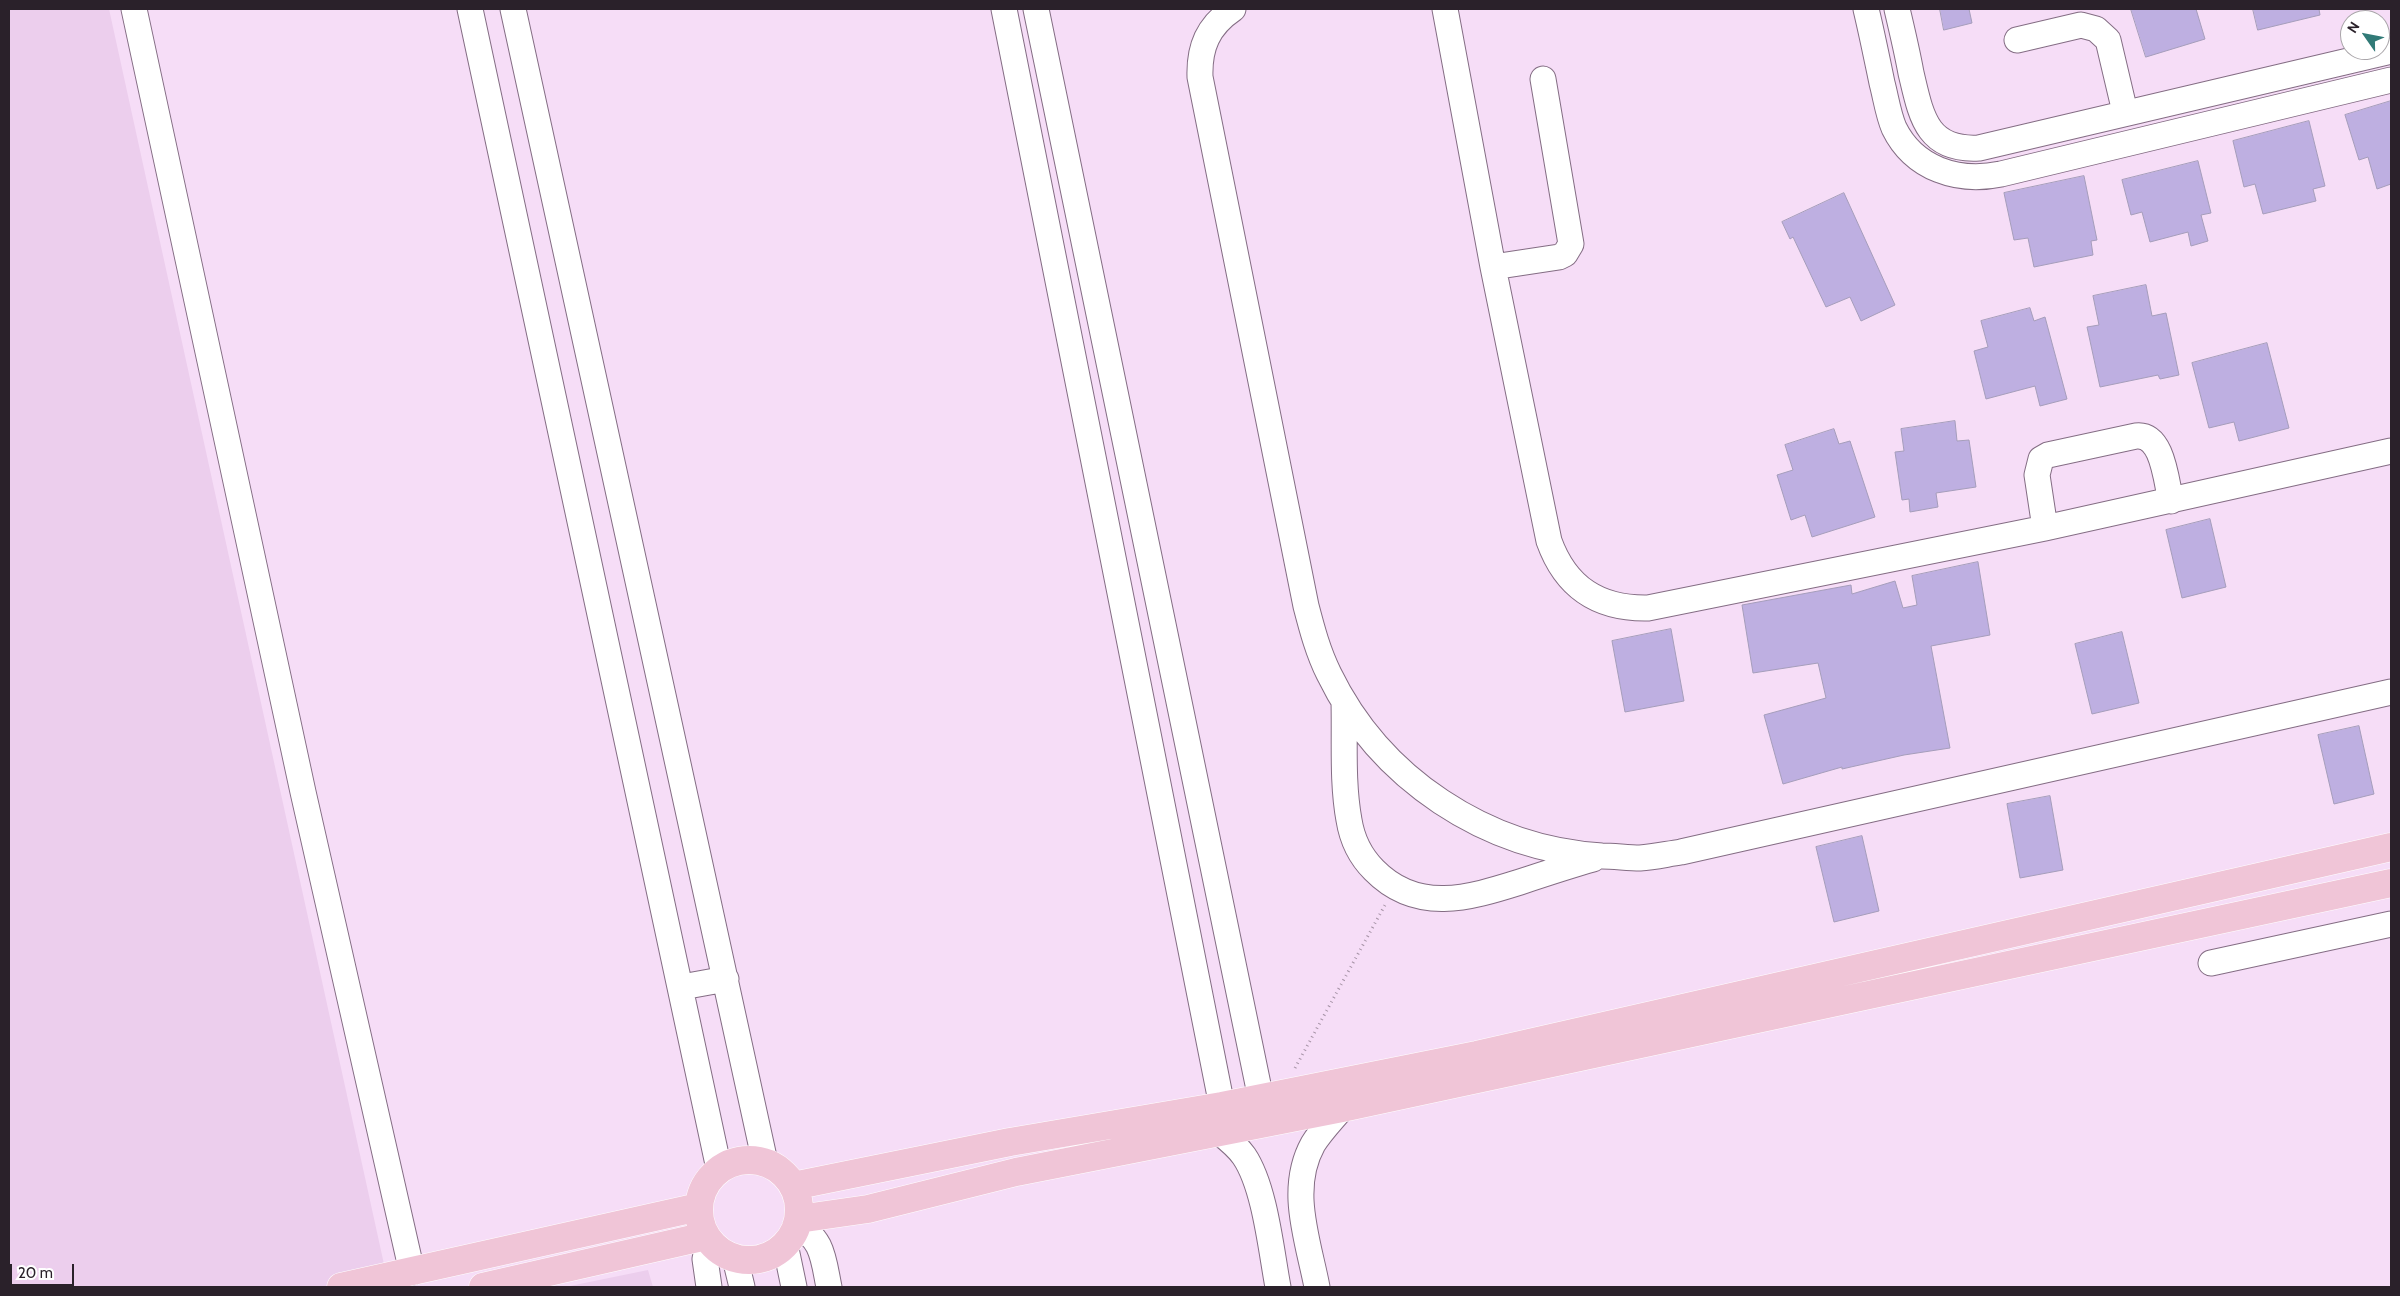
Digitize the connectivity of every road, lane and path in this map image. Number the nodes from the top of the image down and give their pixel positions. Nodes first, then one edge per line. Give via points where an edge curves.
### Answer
1 (134, 9) edge
2 (470, 9) edge
3 (1004, 9) edge
4 (1036, 9) edge
5 (1233, 9) edge
6 (1445, 9) edge
7 (1866, 9) edge
8 (1897, 9) edge
9 (516, 20) edge
10 (2017, 40) dead end
11 (478, 42) junction
12 (2391, 50) edge
13 (1543, 79) dead end
14 (2391, 80) edge
15 (2125, 112) junction
16 (1493, 267) junction
17 (2391, 451) edge
18 (2171, 501) junction
19 (2045, 528) junction
20 (2391, 692) edge
21 (1344, 702) junction
22 (2391, 847) edge
23 (1602, 856) junction
24 (2391, 883) edge
25 (1395, 887) junction
26 (2391, 924) edge
27 (2211, 963) dead end
28 (726, 979) junction
29 (682, 987) junction
30 (1480, 1067) junction
31 (1270, 1097) junction
32 (1342, 1108) junction
33 (1221, 1119) junction
34 (1010, 1142) junction
35 (765, 1162) junction
36 (719, 1169) junction
37 (1016, 1172) junction
38 (793, 1186) junction
39 (1299, 1198) junction
40 (1262, 1205) junction
41 (699, 1207) junction
42 (792, 1230) junction
43 (707, 1238) junction
44 (735, 1258) junction
45 (412, 1272) junction
46 (341, 1287) edge
47 (483, 1287) edge
48 (709, 1287) edge
49 (742, 1287) edge
50 (794, 1287) edge
51 (829, 1287) edge
52 (1278, 1287) edge
53 (1317, 1287) edge

1 - 45 street via 303,792
2 - 11 street
3 - 33 street
4 - 31 street
5 - 21 street via 1220,18 1202,45 1200,77 1306,606 1316,643
6 - 16 street
7 - 14 street via 1889,114 1902,140 1912,152 1936,169 1968,177 2001,174
8 - 15 street via 1921,116 1932,132 1946,143 1968,149 1979,148
9 - 11 street
9 - 28 street
10 - 15 street via 2081,25 2096,30 2108,40
11 - 29 street
12 - 15 street
13 - 16 street via 1571,244 1559,257
16 - 19 street via 1549,541 1562,569 1598,600 1614,606 1648,608
17 - 18 street
18 - 19 street
18 - 19 street via 2157,445 2148,437 2136,436 2041,459 2037,476
20 - 23 street via 1681,852 1639,858
21 - 23 street via 1384,755 1434,798 1462,815 1522,842
21 - 25 street via 1347,804 1351,829 1360,852
22 - 30 main road
23 - 25 street via 1455,899 1424,898
24 - 30 main road
25 - 31 path
26 - 27 street
28 - 29 street
28 - 35 street
29 - 36 street
30 - 31 main road
30 - 32 main road
31 - 33 main road
32 - 33 main road
32 - 39 street via 1314,1143 1306,1160
33 - 34 main road
33 - 37 main road
33 - 40 street via 1252,1171
34 - 37 main road
34 - 38 main road
35 - 36 main road via 741,1160
35 - 38 main road via 776,1168
36 - 41 main road via 705,1186
37 - 42 main road
38 - 42 main road via 798,1208
39 - 40 street
39 - 53 street
40 - 52 street
41 - 43 main road
41 - 45 main road
42 - 44 main road via 774,1253 748,1260
42 - 50 street
42 - 51 street via 803,1230 816,1240
43 - 44 main road via 720,1251
43 - 47 main road
43 - 48 street via 705,1259
44 - 49 street
45 - 46 main road

